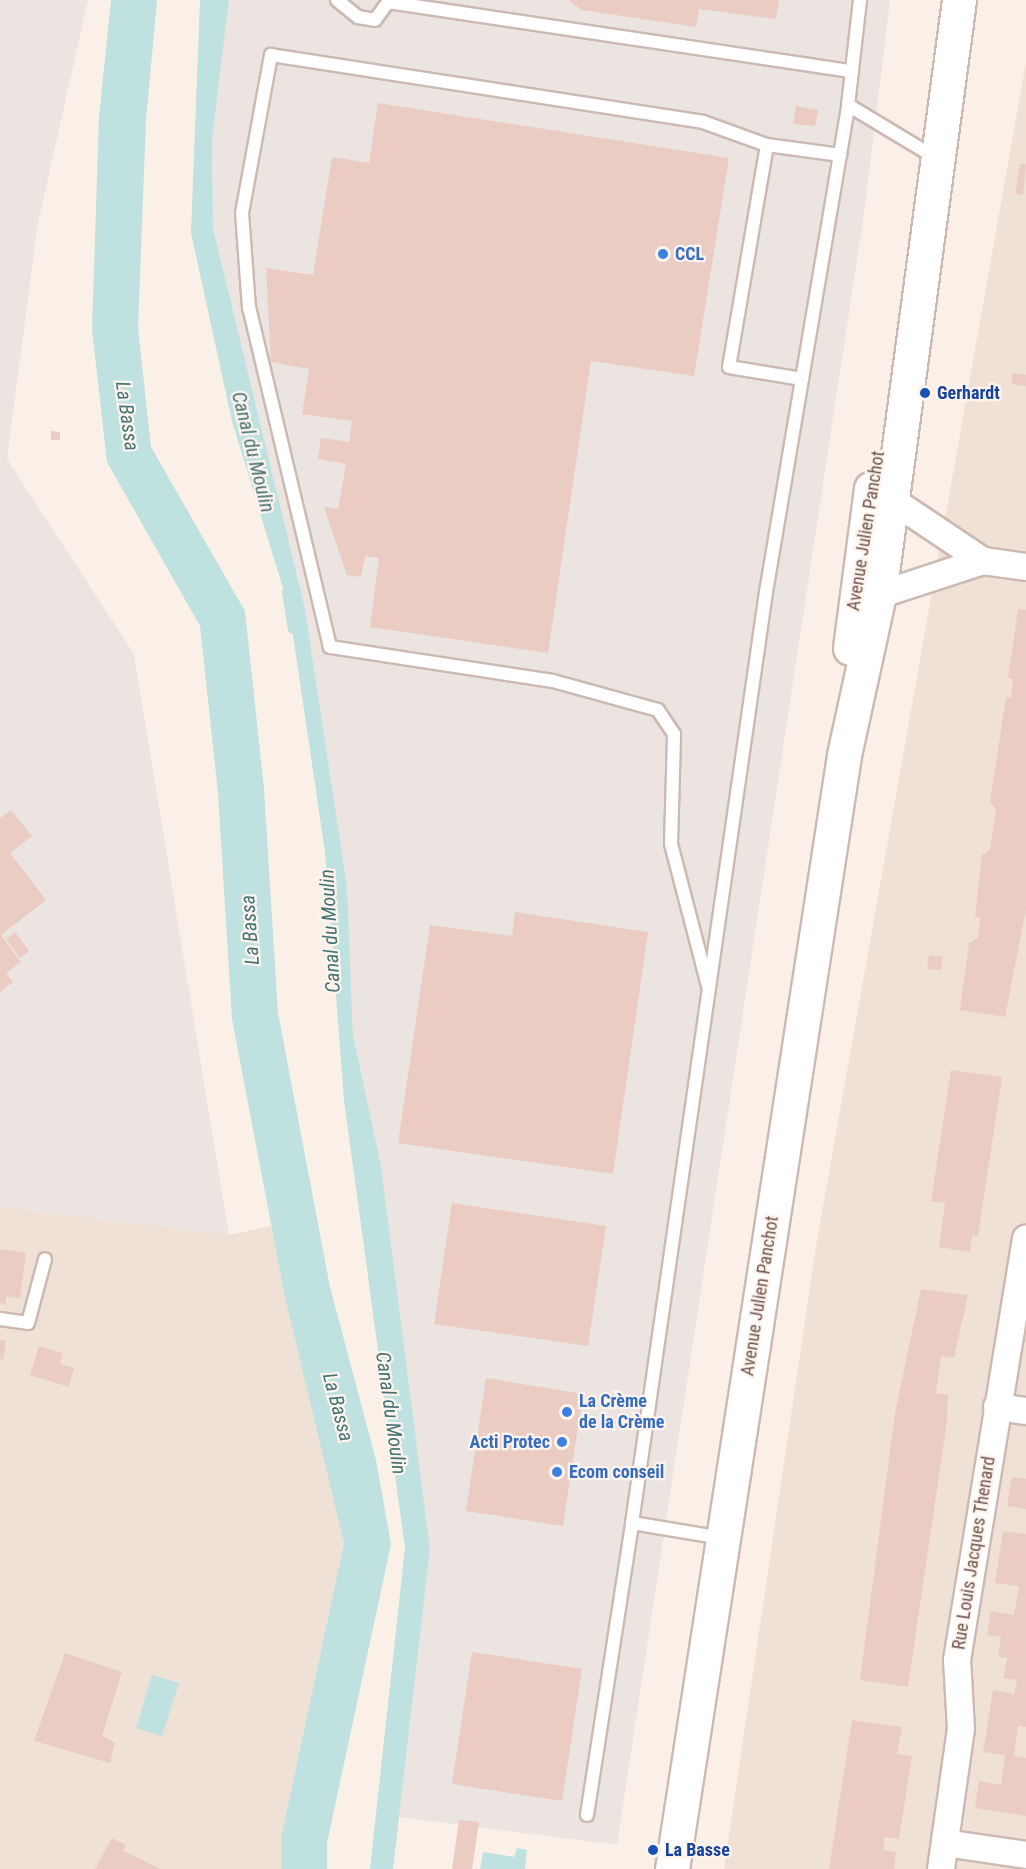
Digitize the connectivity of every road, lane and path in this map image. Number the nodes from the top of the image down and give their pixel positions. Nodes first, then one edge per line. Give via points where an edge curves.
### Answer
1 (337, 0) edge
2 (860, 0) edge
3 (959, 0) edge
4 (388, 1) edge
5 (852, 71) junction
6 (848, 105) junction
7 (767, 145) junction
8 (840, 155) junction
9 (938, 159) junction
10 (916, 312) junction
11 (802, 379) junction
12 (892, 500) junction
13 (983, 561) junction
14 (1026, 567) edge
15 (879, 595) junction
16 (844, 754) junction
17 (708, 986) junction
18 (1026, 1239) edge
19 (45, 1259) dead end
20 (0, 1319) edge
21 (997, 1407) junction
22 (1026, 1411) edge
23 (632, 1523) junction
24 (722, 1538) junction
25 (587, 1815) dead end
26 (945, 1844) junction
27 (1026, 1855) edge
28 (676, 1859) edge
29 (941, 1869) edge

1 - 4 lane via 358,17 375,20
2 - 5 lane
3 - 9 main road, Avenue Julien Panchot
4 - 5 lane
5 - 6 lane
6 - 8 lane
6 - 9 lane
7 - 8 lane
7 - 11 lane via 729,367
7 - 17 lane via 703,122 270,55 242,213 249,308 330,647 553,681 658,710 674,734 671,844
8 - 11 lane
9 - 10 main road, Avenue Julien Panchot
10 - 12 main road, Avenue Julien Panchot
10 - 16 main road, Avenue Julien Panchot via 874,473 854,597
11 - 17 lane
12 - 13 street
12 - 15 main road, Avenue Julien Panchot
13 - 14 street
13 - 15 street
15 - 16 main road, Avenue Julien Panchot
16 - 24 main road, Avenue Julien Panchot
17 - 23 lane
18 - 21 street, Rue Louis Jacques Thenard
19 - 20 lane via 28,1323
21 - 22 street
21 - 26 street, Rue Louis Jacques Thenard via 957,1660 961,1729
23 - 24 lane
23 - 25 lane
24 - 28 main road, Avenue Julien Panchot
26 - 27 street
26 - 29 street, Rue Louis Jacques Thenard

